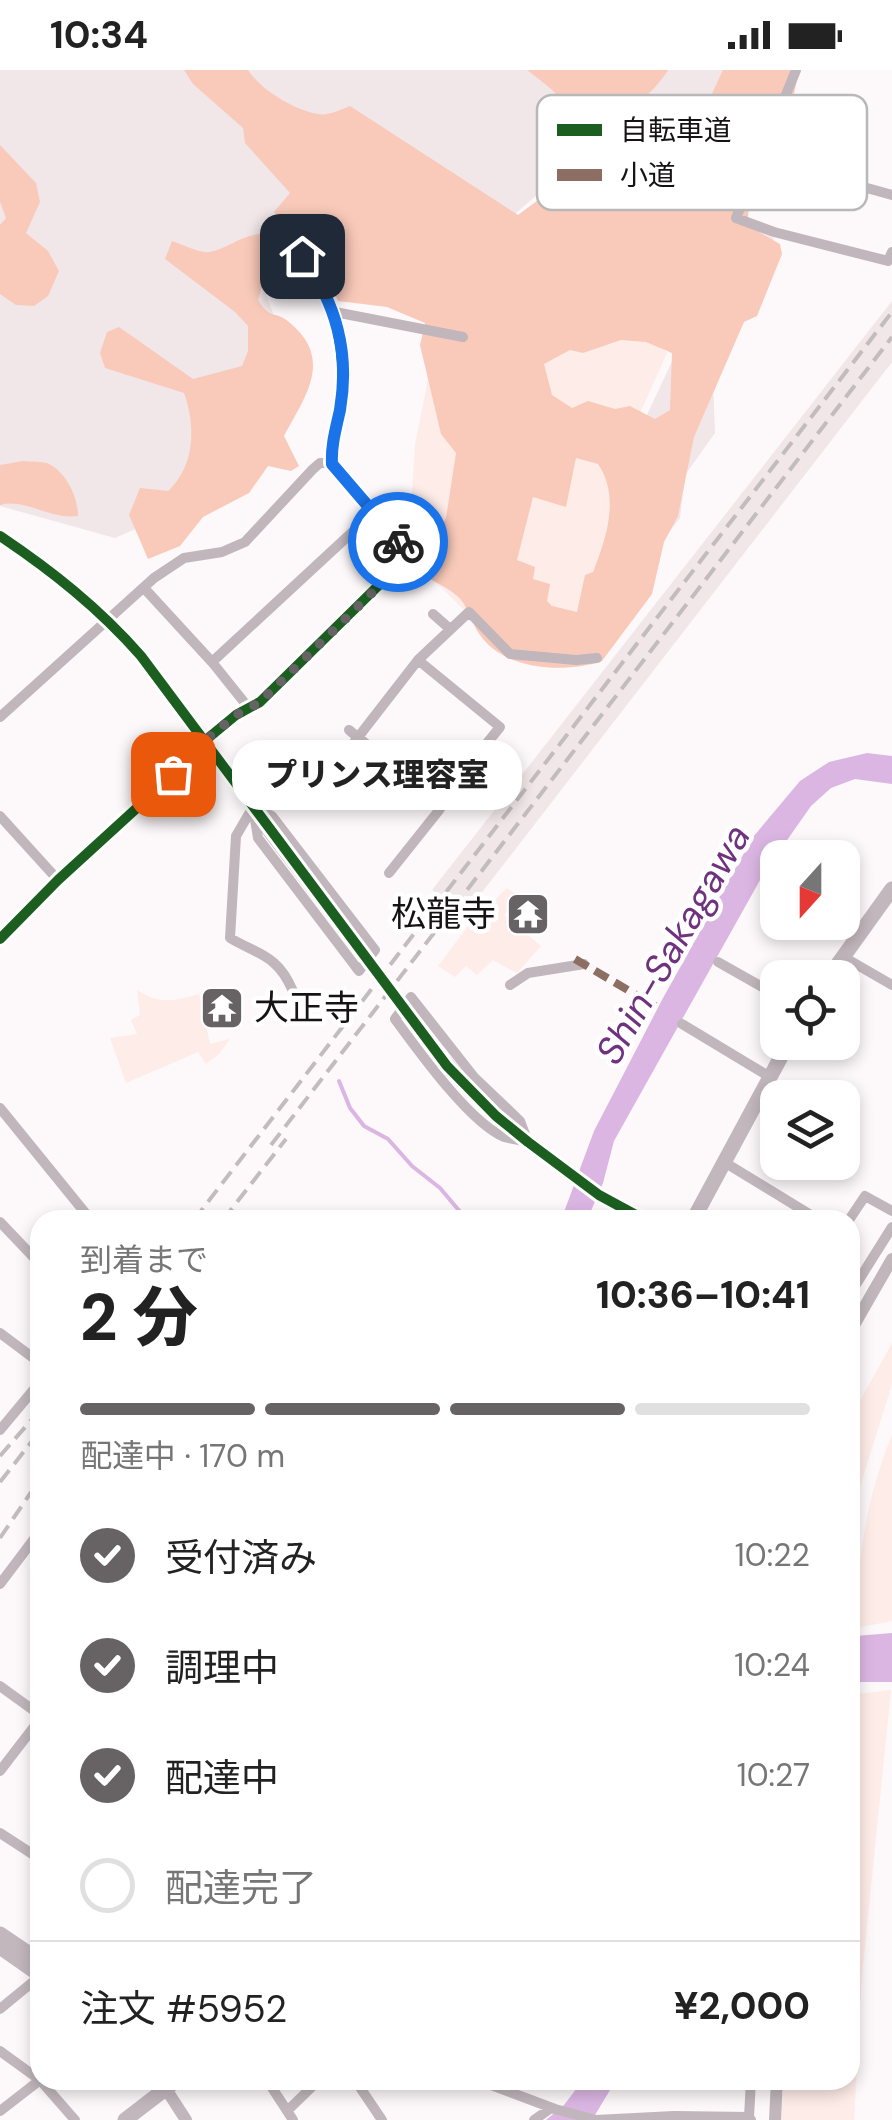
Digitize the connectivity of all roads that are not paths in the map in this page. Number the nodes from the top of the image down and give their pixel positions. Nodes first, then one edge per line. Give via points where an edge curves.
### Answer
1 (796, 70) edge
2 (786, 95) edge
3 (867, 188) edge
4 (892, 195) edge
5 (739, 210) edge
6 (292, 245) dead end
7 (892, 252) edge
8 (334, 312) junction
9 (463, 337) dead end
10 (332, 464) junction
11 (374, 513) junction
12 (0, 536) edge
13 (144, 588) junction
14 (433, 614) dead end
15 (108, 620) junction
16 (450, 629) junction
17 (597, 658) dead end
18 (418, 660) junction
19 (212, 662) junction
20 (248, 707) junction
21 (0, 717) edge
22 (354, 734) junction
23 (206, 742) junction
24 (439, 803) junction
25 (253, 807) junction
26 (0, 816) edge
27 (388, 873) dead end
28 (58, 880) junction
29 (892, 889) edge
30 (0, 939) edge
31 (363, 955) tunnel mouth
32 (842, 956) junction
33 (839, 960) edge
34 (718, 962) dead end
35 (584, 964) dead end
36 (892, 985) edge
37 (510, 986) dead end
38 (760, 986) edge
39 (297, 1012) dead end
40 (408, 1016) tunnel mouth
41 (682, 1024) dead end
42 (779, 1060) edge
43 (770, 1077) junction
44 (0, 1108) edge
45 (528, 1142) junction
46 (724, 1162) junction
47 (83, 1210) edge
48 (627, 1210) edge
49 (698, 1210) edge
50 (803, 1210) edge
51 (856, 1210) edge
52 (892, 1211) edge
53 (0, 1222) edge
54 (892, 1227) edge
55 (30, 1254) edge
56 (892, 1259) edge
57 (860, 1278) edge
58 (860, 1314) edge
59 (0, 1333) edge
60 (30, 1356) edge
61 (30, 1394) edge
62 (0, 1429) edge
63 (30, 1544) edge
64 (0, 1584) edge
65 (0, 1686) edge
66 (30, 1709) edge
67 (30, 1730) edge
68 (0, 1770) edge
69 (0, 1833) edge
70 (30, 1852) edge
71 (0, 1934) edge
72 (0, 1947) edge
73 (30, 1954) edge
74 (30, 1968) edge
75 (30, 1984) edge
76 (0, 2009) edge
77 (0, 2051) edge
78 (30, 2073) edge
79 (30, 2088) edge
80 (48, 2090) edge
81 (157, 2090) edge
82 (169, 2090) edge
83 (274, 2090) edge
84 (310, 2090) edge
85 (362, 2090) edge
86 (504, 2090) edge
87 (751, 2090) edge
88 (777, 2090) edge
89 (553, 2109) junction
90 (0, 2111) edge
91 (290, 2115) edge
92 (750, 2118) edge
93 (74, 2120) edge
94 (125, 2120) edge
95 (186, 2120) edge
96 (382, 2120) edge
97 (534, 2120) edge
98 (596, 2120) edge
99 (774, 2120) edge

1 - 2 street
3 - 4 street
5 - 7 street via 736,218 774,232 888,261
6 - 8 street
8 - 9 street
8 - 10 street via 344,360
10 - 11 street
10 - 13 street via 313,469 238,546 184,558
11 - 19 street
11 - 20 street via 399,541 384,578
12 - 15 street
13 - 15 street
13 - 19 street
14 - 16 street
15 - 21 street
15 - 23 street
16 - 17 street via 469,612 510,654
16 - 18 street
18 - 22 street
18 - 24 street via 500,726
19 - 20 street
20 - 23 street
22 - 24 street
22 - 25 street via 338,766 318,784
23 - 25 street
23 - 28 street
24 - 27 street
25 - 25 street via 258,838 359,971 376,950 272,816
25 - 31 street
25 - 39 street via 236,836 230,938 276,962
26 - 28 street
28 - 30 street
29 - 32 main road
32 - 33 main road
32 - 36 street
34 - 38 street
35 - 37 street via 528,973
40 - 45 street via 472,1092
41 - 43 street
42 - 43 main road
43 - 46 main road
44 - 47 street
45 - 45 street via 520,1121 474,1077 411,997 395,1018 435,1071 488,1126
45 - 48 street
46 - 49 main road
46 - 50 street
51 - 52 street via 864,1196
53 - 55 street
54 - 57 street
56 - 58 street
59 - 60 street
61 - 62 street
63 - 64 street
65 - 66 street
67 - 68 street
69 - 70 street
71 - 73 main road
72 - 74 main road
75 - 76 street
77 - 78 street
79 - 90 street
80 - 93 street
81 - 94 main road
82 - 95 street
83 - 91 street
84 - 91 street
85 - 96 street
86 - 89 street
87 - 92 street
88 - 99 street
89 - 97 street
89 - 98 street
92 - 98 street

